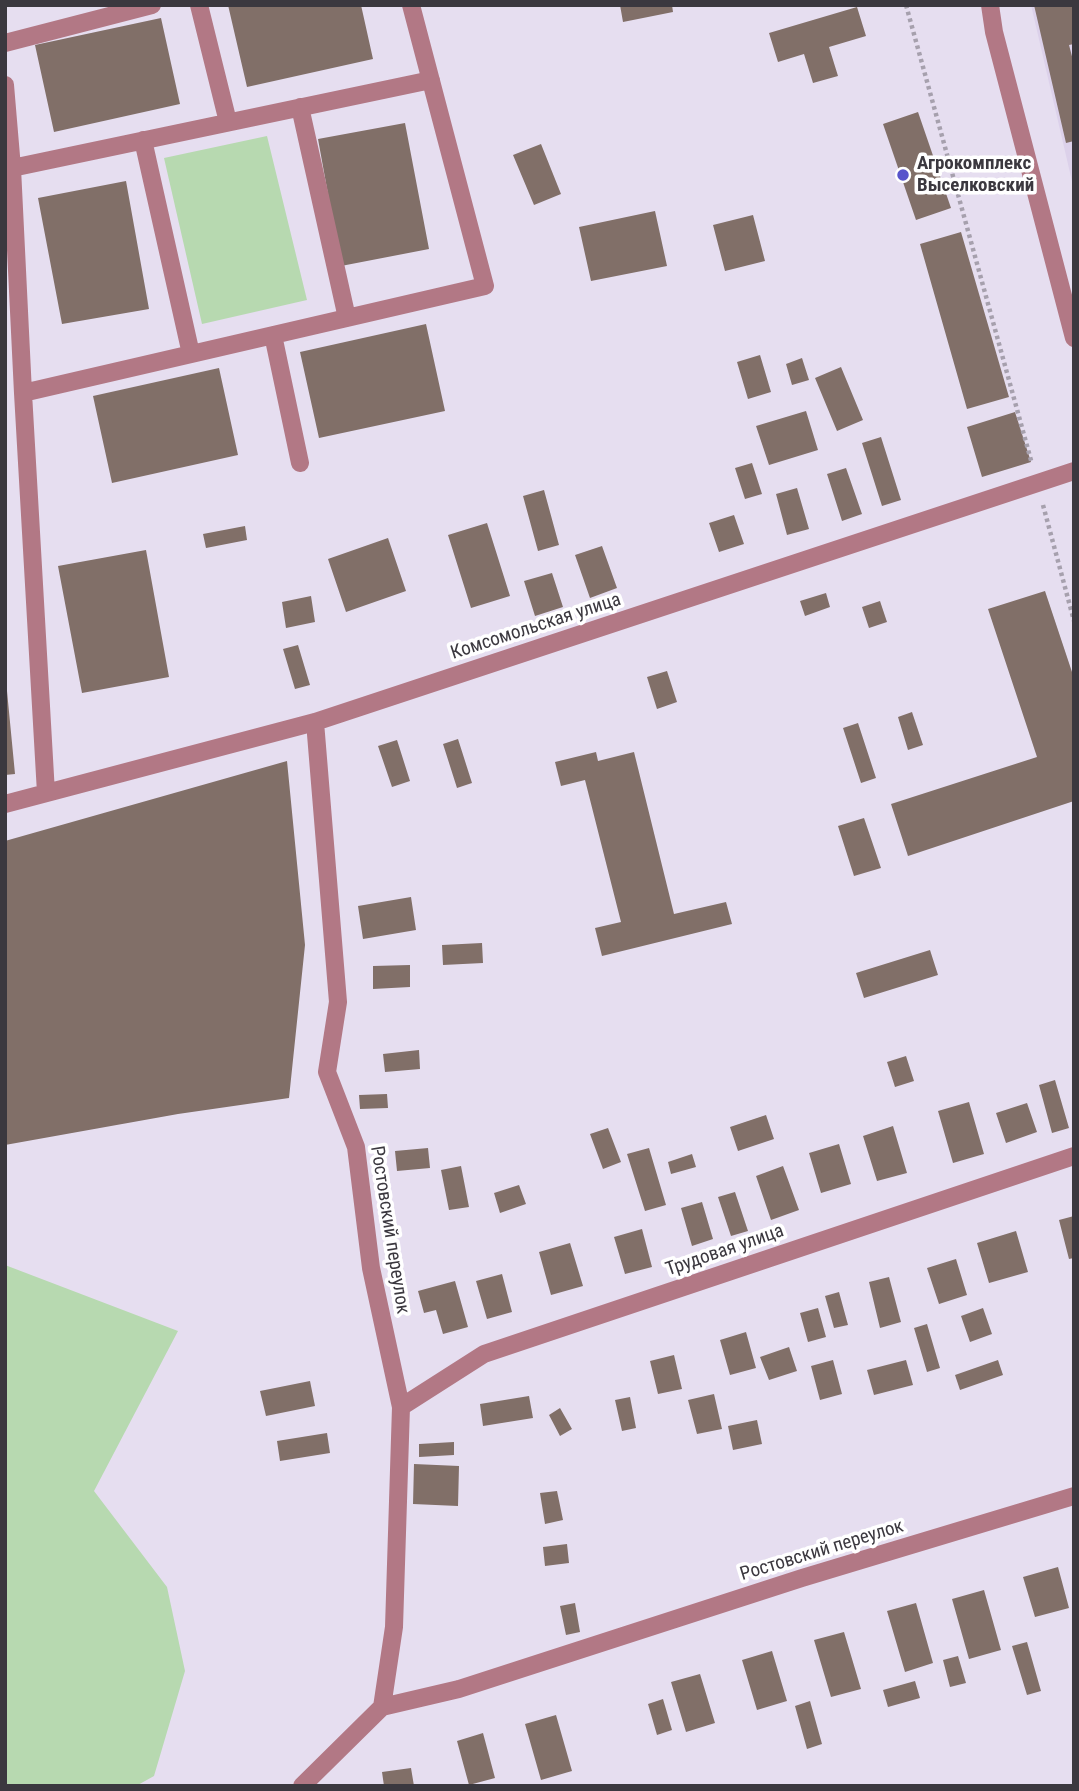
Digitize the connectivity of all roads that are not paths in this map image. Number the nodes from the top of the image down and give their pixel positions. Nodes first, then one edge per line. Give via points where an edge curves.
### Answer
1 (152, 5) edge
2 (200, 5) edge
3 (411, 5) edge
4 (990, 5) edge
5 (5, 43) edge
6 (431, 80) junction
7 (5, 85) edge
8 (300, 107) junction
9 (228, 122) junction
10 (143, 140) junction
11 (12, 168) junction
12 (347, 318) junction
13 (273, 335) junction
14 (1074, 338) edge
15 (191, 354) junction
16 (23, 393) junction
17 (300, 463) dead end
18 (1074, 471) edge
19 (315, 722) junction
20 (46, 793) junction
21 (5, 804) edge
22 (1074, 1156) edge
23 (401, 1407) junction
24 (1074, 1496) edge
25 (382, 1707) junction
26 (302, 1786) edge

1 - 5 street
2 - 9 street
3 - 6 street
4 - 14 street
6 - 8 street
6 - 12 street via 485,286
7 - 11 street
8 - 9 street
8 - 12 street
9 - 10 street
10 - 11 street
10 - 15 street
11 - 16 street
12 - 13 street
13 - 15 street
13 - 17 street
15 - 16 street
16 - 20 street
18 - 19 street, Комсомольская улица
19 - 20 street, Комсомольская улица
19 - 23 street, Ростовский переулок via 338,1002 327,1072 356,1147 371,1268
20 - 21 street, Комсомольская улица
22 - 23 street, Трудовая улица via 484,1354
23 - 25 street, Ростовский переулок via 394,1626
24 - 25 street, Ростовский переулок via 459,1689
25 - 26 street

